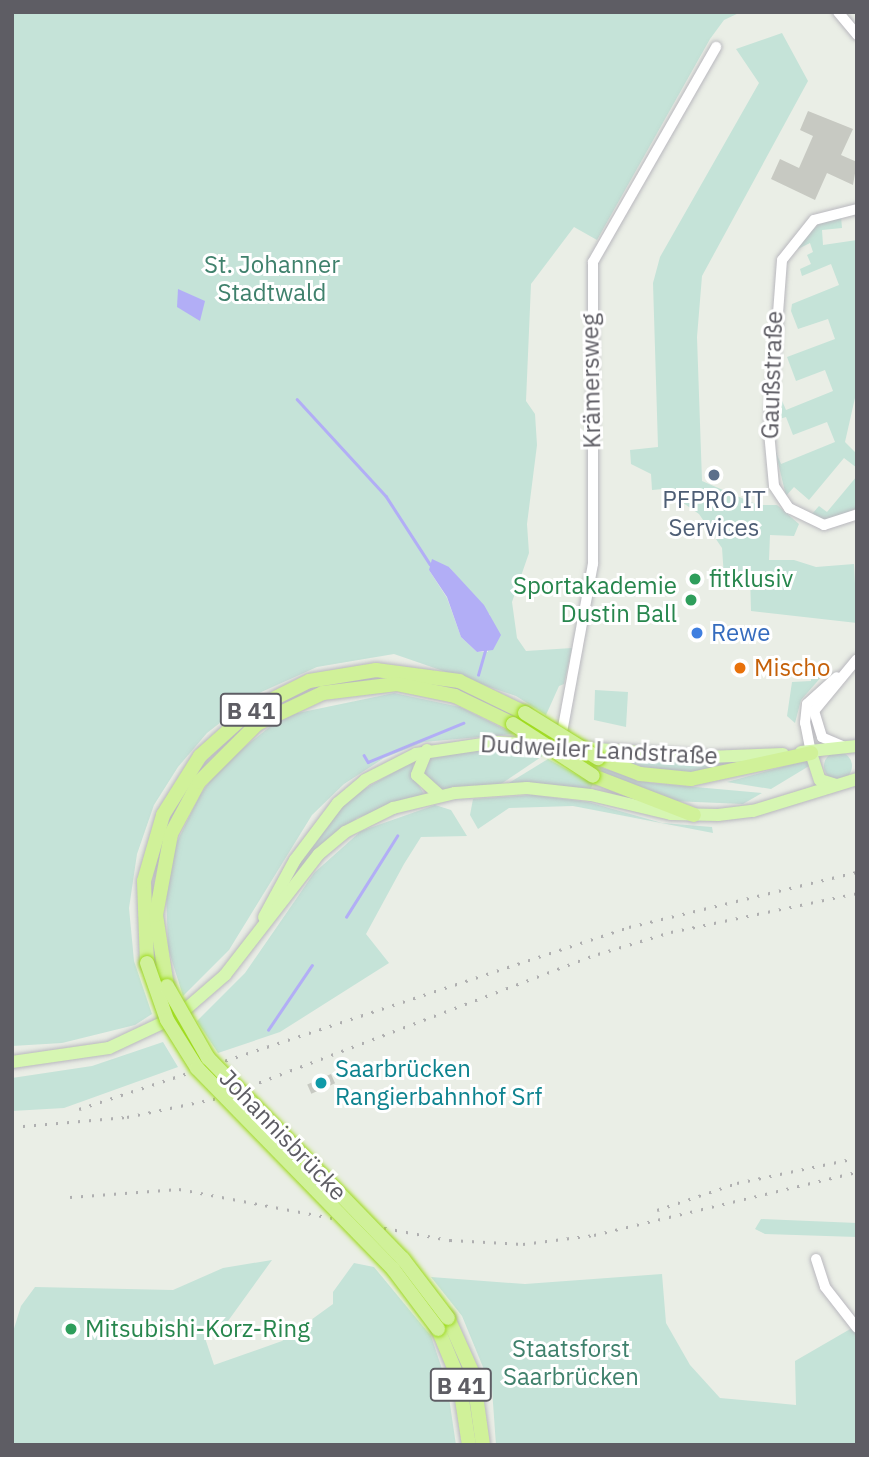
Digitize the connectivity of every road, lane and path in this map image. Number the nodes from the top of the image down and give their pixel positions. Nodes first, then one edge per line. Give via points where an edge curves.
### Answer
1 (838, 12) edge
2 (857, 35) edge
3 (716, 47) dead end
4 (857, 209) edge
5 (857, 514) edge
6 (857, 659) edge
7 (837, 677) junction
8 (560, 746) junction
9 (853, 749) edge
10 (427, 750) junction
11 (811, 753) junction
12 (850, 780) edge
13 (440, 796) junction
14 (694, 815) junction
15 (259, 930) junction
16 (12, 1062) edge
17 (816, 1258) dead end
18 (443, 1324) junction
19 (857, 1328) edge
20 (469, 1445) edge
21 (483, 1445) edge

1 - 2 street
3 - 8 street, Krämersweg via 616,216 591,270 593,564
4 - 5 street, Gaußstraße via 814,220 782,260 769,423 772,477 789,508 824,525
6 - 7 street
7 - 9 street via 816,704 813,717 824,739
7 - 11 street via 807,704 804,723
8 - 10 main road, Dudweiler Landstraße via 483,743
8 - 11 main road, Dudweiler Landstraße via 708,757
9 - 11 main road, Dudweiler Landstraße
10 - 13 main road via 417,775
10 - 15 main road, Dudweiler Landstraße via 375,774 332,809 295,860
11 - 12 main road via 820,780
11 - 18 highway, Johannisbrücke / B 41, bridge via 691,779 640,774 598,758 525,713 459,681 376,670 309,681 251,710 200,756 163,815 144,881 147,963 167,1020 197,1068
12 - 14 main road, Dudweiler Landstraße via 753,811
13 - 14 main road, Dudweiler Landstraße via 546,789
13 - 15 main road, Dudweiler Landstraße via 393,808 345,832 319,854
14 - 18 highway, Johannisbrücke / B 41, bridge via 593,776 513,724 455,696 396,684 323,693 279,711 225,752 180,813 159,877 156,929 170,994 208,1058 403,1259
15 - 16 main road, Dudweiler Landstraße via 207,992 151,1031 86,1054
17 - 19 street via 825,1287
18 - 20 highway, B 41 via 459,1380
18 - 21 highway, B 41 via 473,1374

